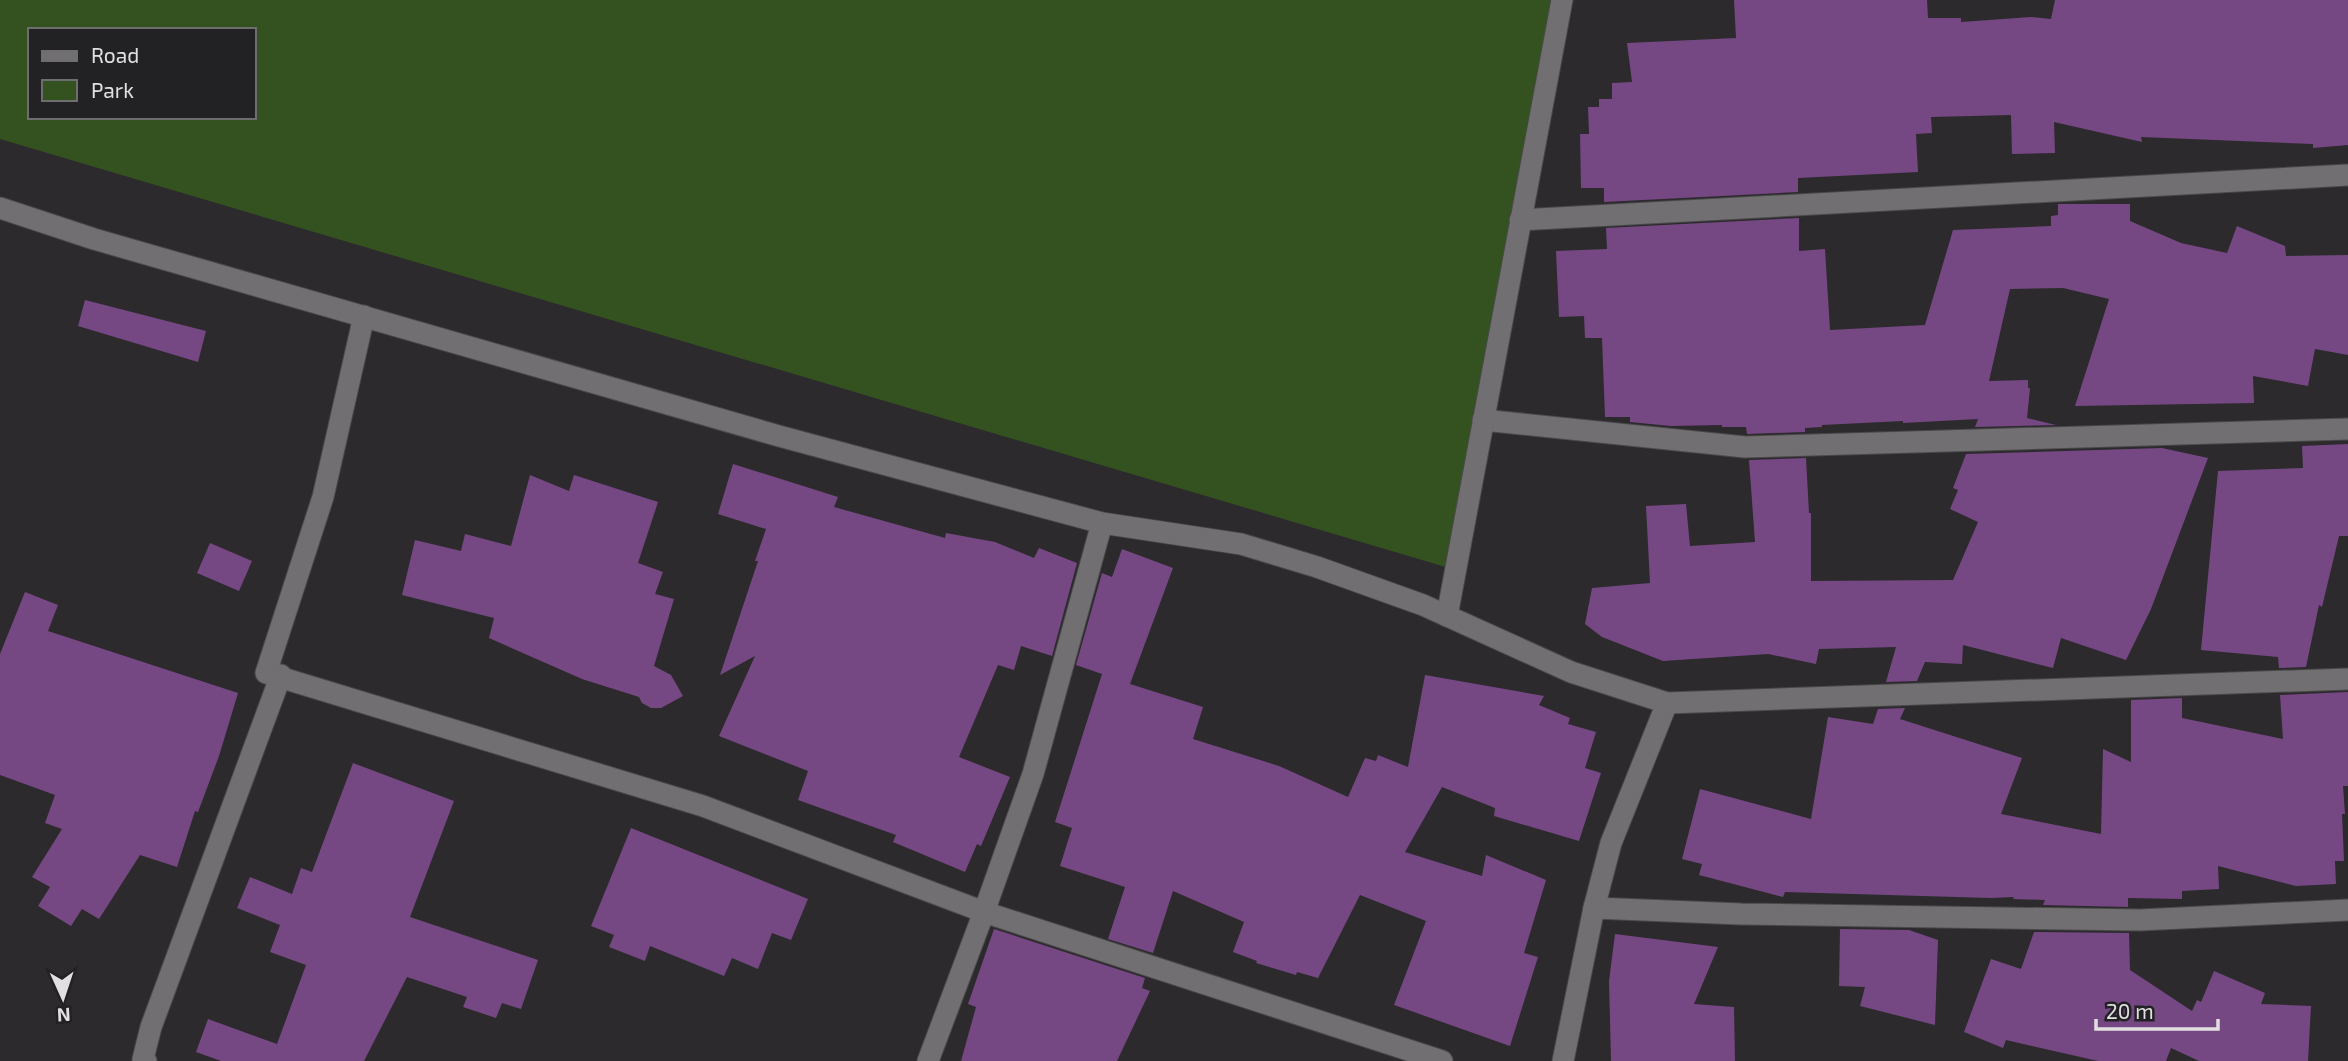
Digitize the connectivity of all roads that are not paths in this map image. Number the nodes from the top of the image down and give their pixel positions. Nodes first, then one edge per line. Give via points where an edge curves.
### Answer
1 (1562, 0) edge
2 (2348, 175) edge
3 (0, 208) edge
4 (1520, 220) junction
5 (364, 316) junction
6 (1483, 419) junction
7 (2348, 429) edge
8 (1102, 523) junction
9 (1447, 616) junction
10 (281, 676) junction
11 (2348, 679) edge
12 (1667, 703) junction
13 (1594, 908) junction
14 (2348, 909) edge
15 (984, 912) junction
16 (146, 1061) edge
17 (928, 1061) edge
18 (1441, 1061) edge
19 (1563, 1061) edge

1 - 4 street
2 - 4 street
3 - 5 street
4 - 6 street
5 - 8 street
5 - 10 street via 323,497 267,673
6 - 7 street via 1745,447
6 - 9 street
8 - 9 street via 1241,544
8 - 15 street via 1033,774
9 - 12 street via 1571,672
10 - 15 street via 703,806
10 - 16 street via 151,1027
11 - 12 street
12 - 13 street via 1611,843
13 - 14 street via 2140,920
13 - 19 street
15 - 17 street
15 - 18 street

